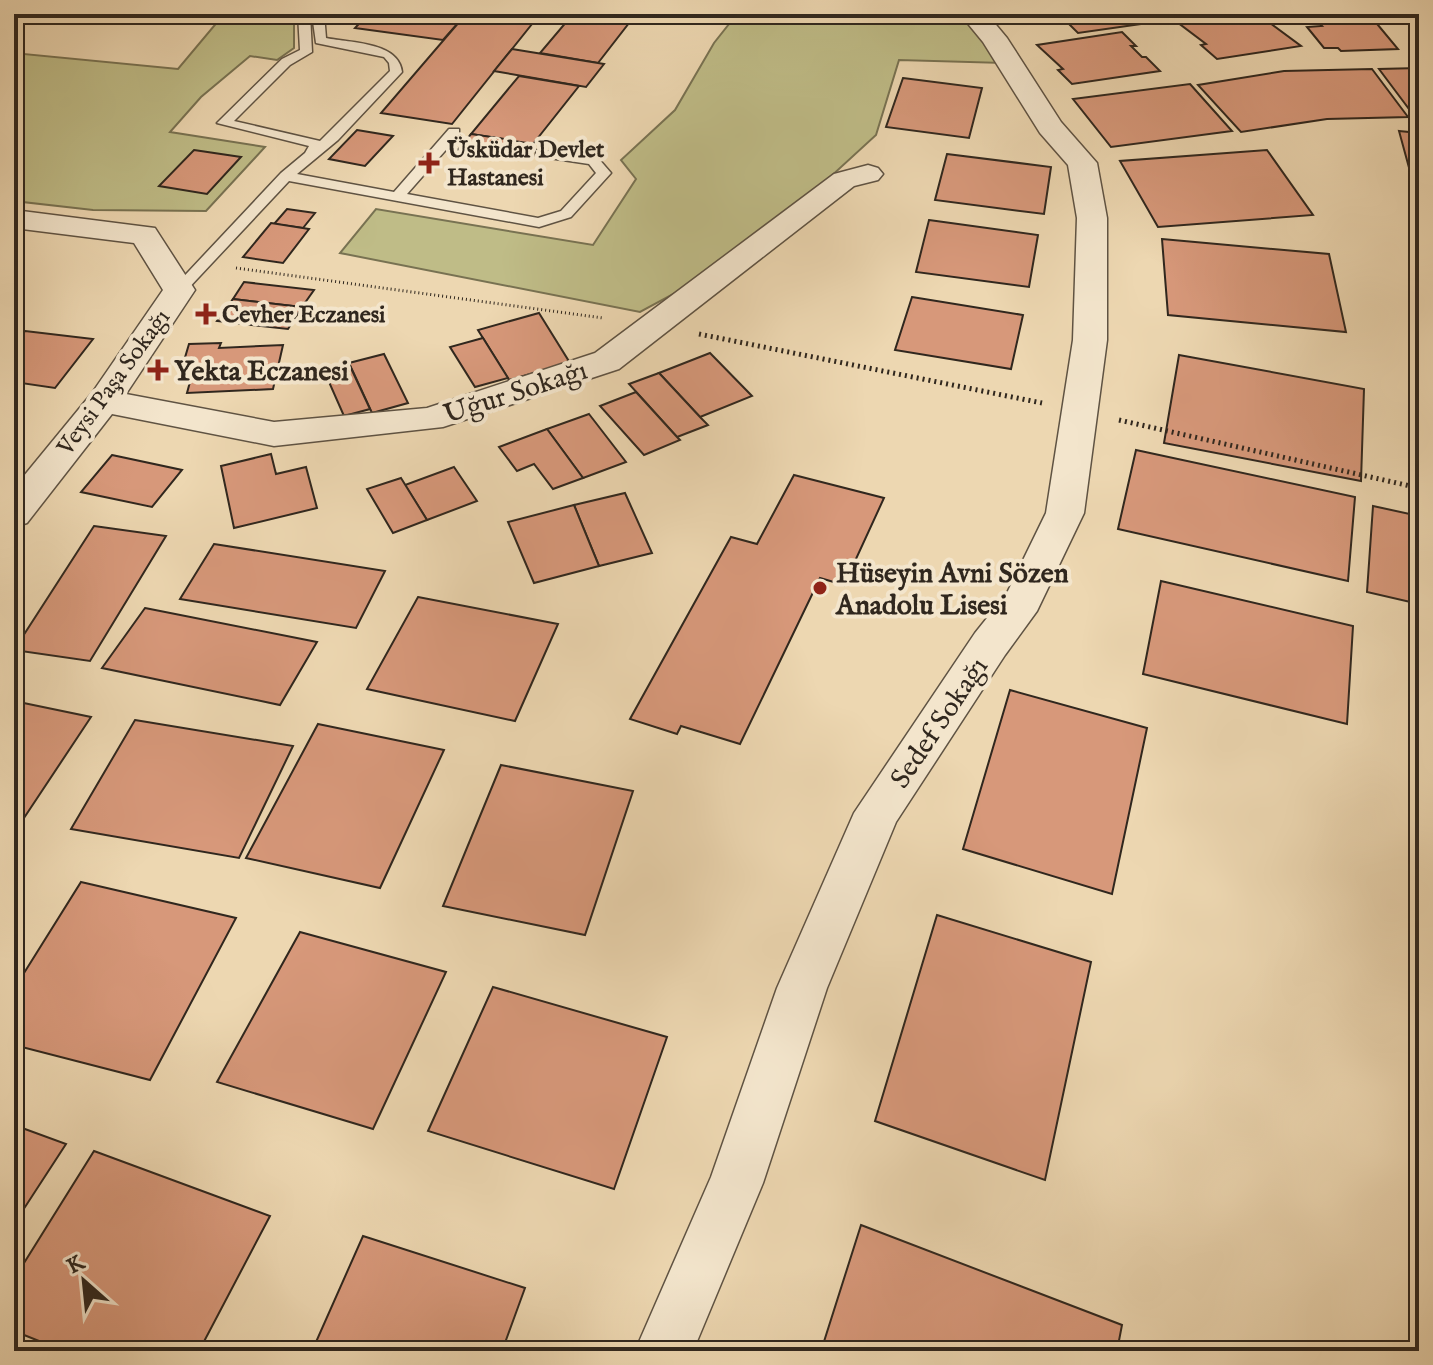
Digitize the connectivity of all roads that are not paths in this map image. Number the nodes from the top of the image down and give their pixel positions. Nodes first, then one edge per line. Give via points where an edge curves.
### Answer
1 (304, 14) edge
2 (318, 14) edge
3 (973, 14) edge
4 (454, 132) dead end
5 (541, 153) dead end
6 (311, 155) junction
7 (868, 174) dead end
8 (286, 176) junction
9 (397, 197) junction
10 (14, 219) edge
11 (179, 290) junction
12 (104, 401) junction
13 (14, 514) edge
14 (664, 1351) edge

1 - 6 lane via 306,52 286,62 224,123 312,141 316,145
2 - 6 lane via 320,40 388,54 396,72
3 - 14 street, Sedef Sokağı via 1050,127 1082,163 1092,218 1090,340 1065,513 1023,601 877,813 802,988 736,1183
4 - 9 lane
5 - 9 lane via 593,161 604,173 566,214 539,223
6 - 8 lane
7 - 12 street, Uğur Sokağı via 844,180 607,361 430,419 274,434
8 - 9 lane
8 - 11 lane
10 - 11 street, Veysi Paşa Sokağı via 144,235
11 - 12 street, Veysi Paşa Sokağı
12 - 13 street, Veysi Paşa Sokağı

